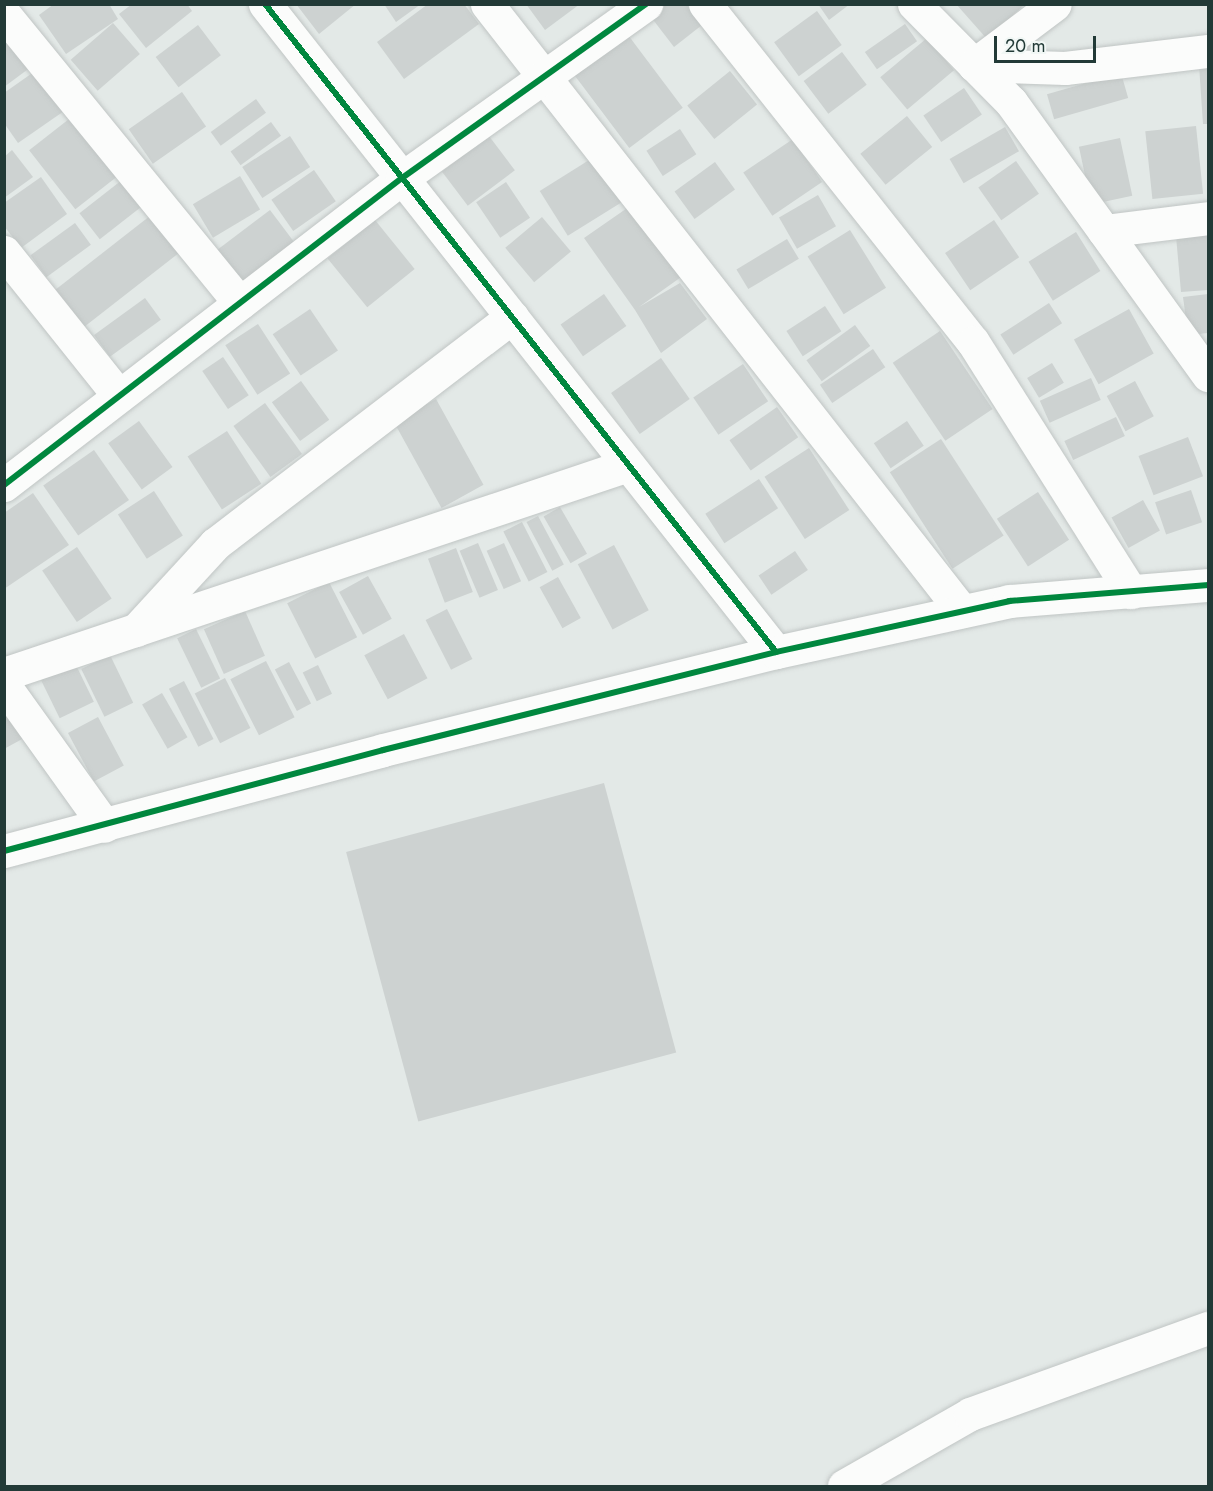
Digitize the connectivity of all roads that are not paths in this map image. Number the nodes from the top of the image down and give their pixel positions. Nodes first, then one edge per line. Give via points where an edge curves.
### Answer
1 (265, 4) edge
2 (487, 4) edge
3 (646, 4) edge
4 (705, 4) edge
5 (914, 4) edge
6 (1055, 4) edge
7 (4, 14) edge
8 (1209, 51) edge
9 (974, 65) junction
10 (544, 77) junction
11 (402, 178) junction
12 (1209, 218) edge
13 (1104, 231) junction
14 (4, 252) edge
15 (240, 303) junction
16 (512, 317) junction
17 (1209, 375) edge
18 (119, 396) junction
19 (628, 465) junction
20 (4, 485) edge
21 (1209, 585) edge
22 (1131, 592) junction
23 (962, 611) junction
24 (133, 633) junction
25 (776, 652) junction
26 (4, 674) edge
27 (4, 685) edge
28 (105, 826) junction
29 (4, 851) edge
30 (1209, 1328) edge
31 (844, 1486) edge

1 - 11 street
2 - 10 street
3 - 10 street
4 - 22 street via 973,342
5 - 9 street
6 - 9 street
7 - 15 street
8 - 9 street via 1065,68
9 - 13 street via 1011,102
10 - 11 street
10 - 23 street
11 - 15 street
11 - 16 street
12 - 13 street
13 - 17 street
14 - 18 street
15 - 18 street
16 - 19 street
16 - 24 street via 215,544
18 - 20 street
19 - 24 street
19 - 25 street
21 - 22 street
22 - 23 street via 1009,601
23 - 25 street
24 - 26 street
25 - 28 street via 383,750
27 - 28 street
28 - 29 street
30 - 31 street via 970,1414

